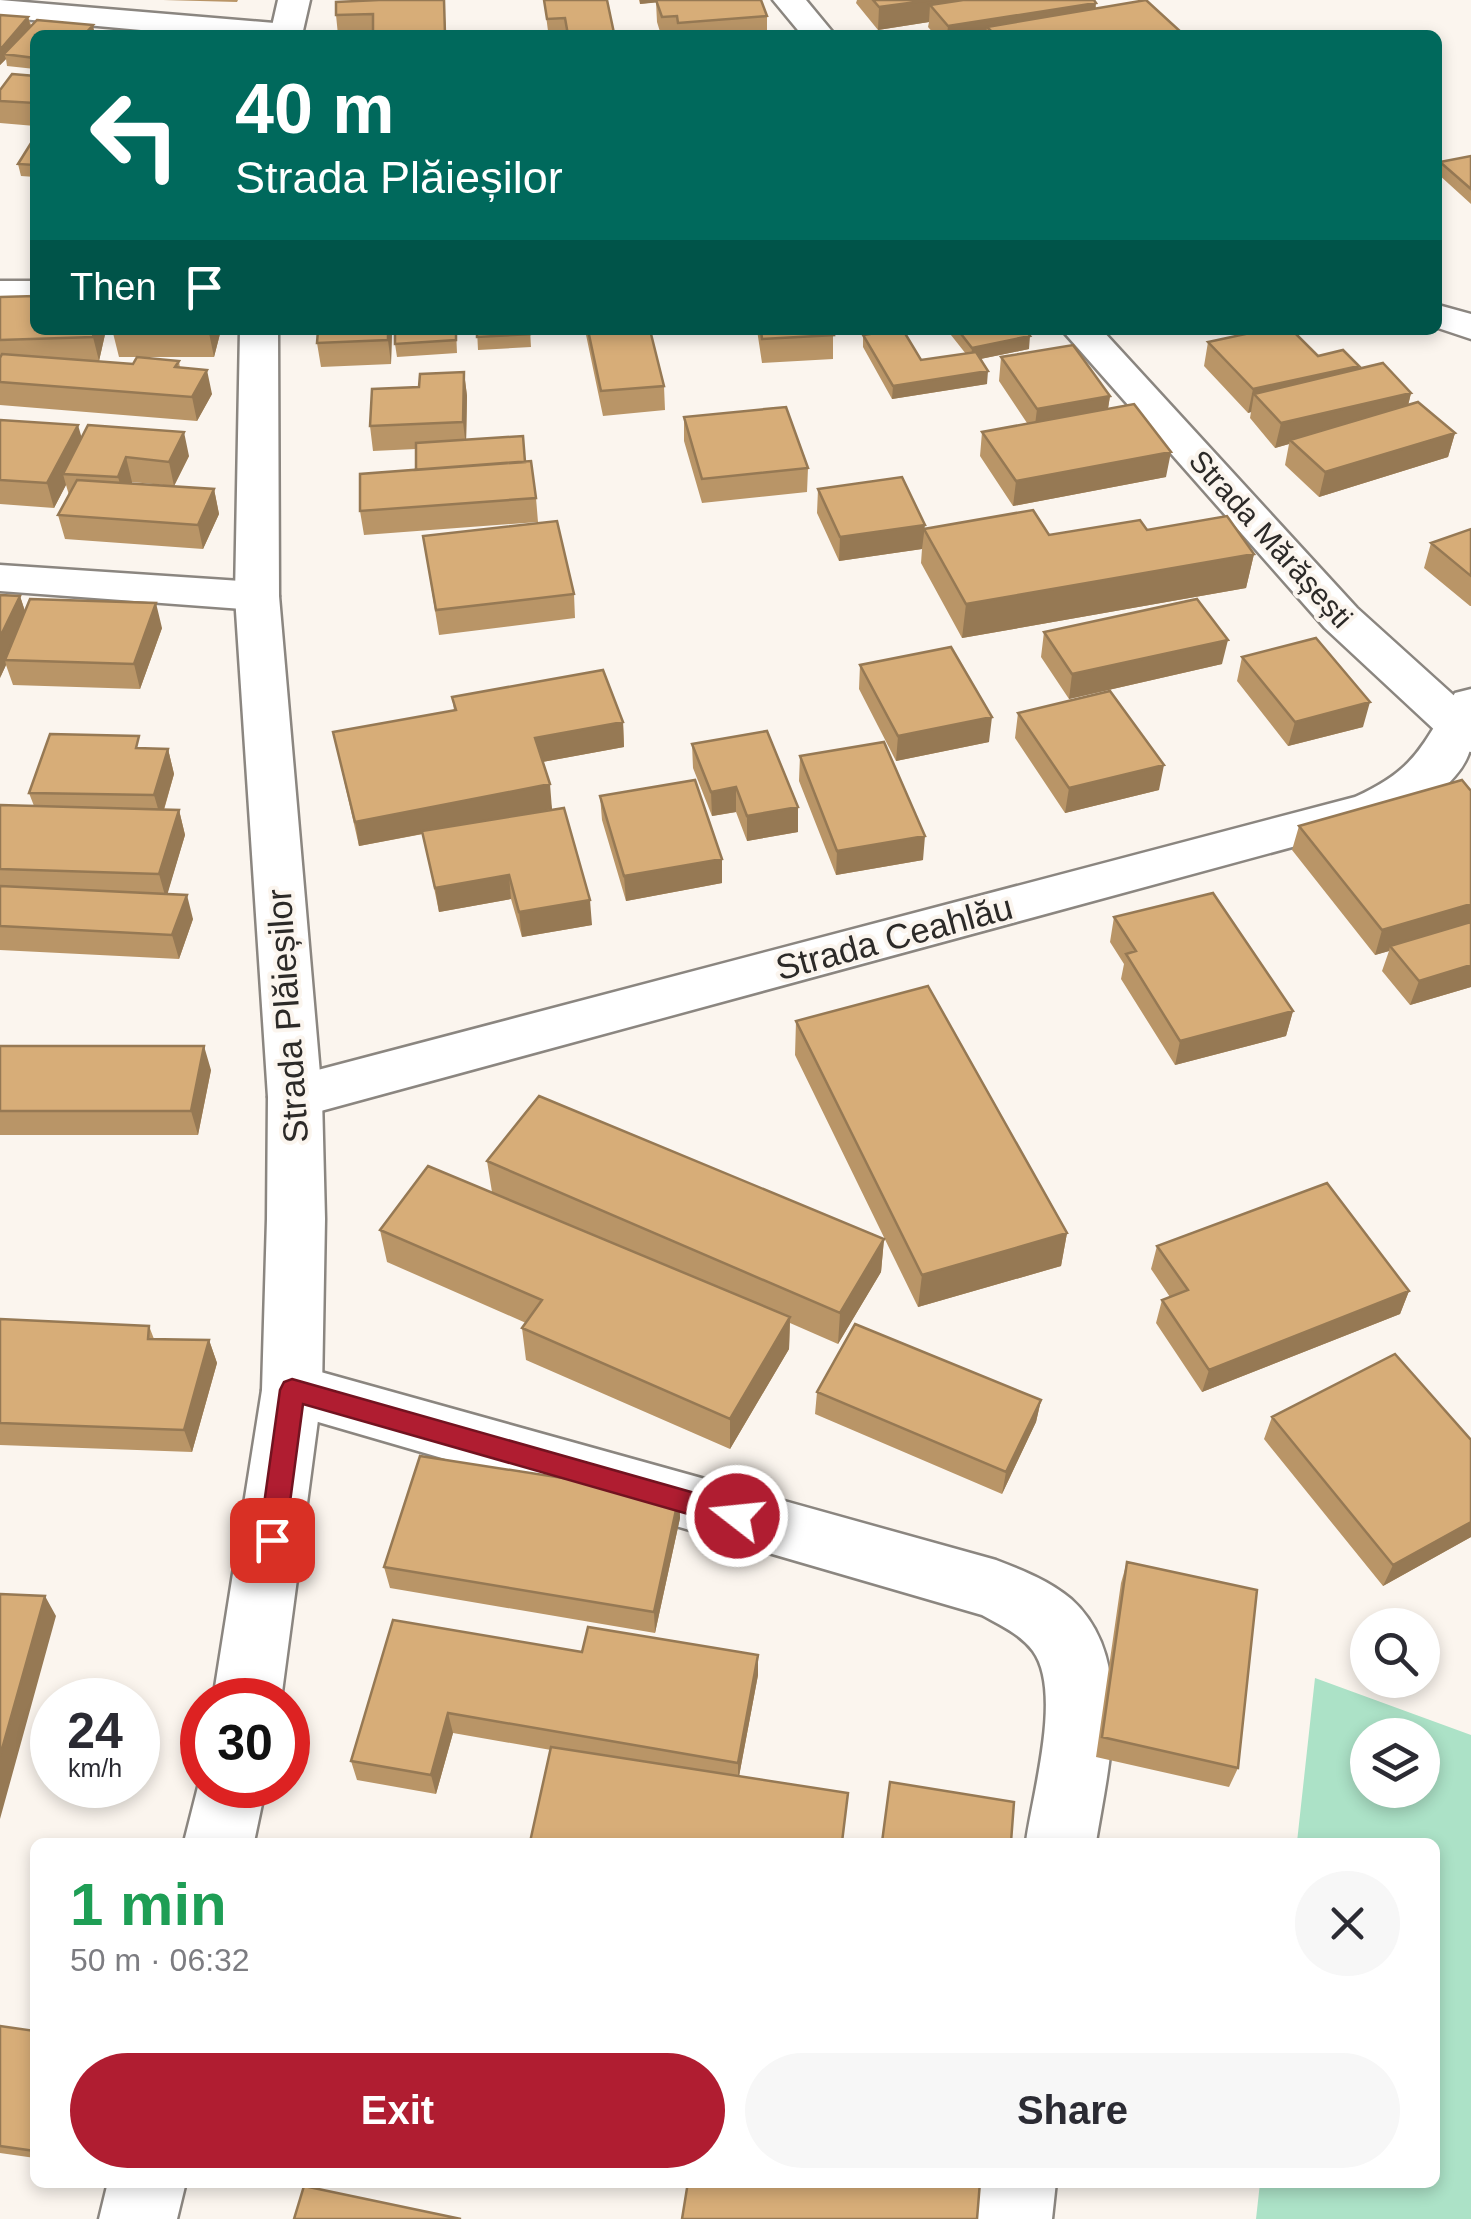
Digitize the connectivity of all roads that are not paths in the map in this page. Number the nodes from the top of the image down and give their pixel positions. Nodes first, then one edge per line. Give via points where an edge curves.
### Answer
1 (294, 0) edge
2 (789, 0) edge
3 (0, 7) edge
4 (235, 30) edge
5 (287, 30) edge
6 (815, 30) edge
7 (0, 292) edge
8 (30, 292) edge
9 (1442, 317) edge
10 (1471, 326) edge
11 (260, 335) edge
12 (1085, 335) edge
13 (0, 578) edge
14 (256, 596) junction
15 (1466, 722) edge
16 (295, 1097) junction
17 (292, 1390) junction
18 (251, 1678) edge
19 (226, 1808) edge
20 (220, 1838) edge
21 (1062, 1838) edge
22 (145, 2188) edge
23 (1016, 2188) edge
24 (138, 2219) edge
25 (1012, 2219) edge

1 - 5 main road
2 - 6 main road
3 - 4 main road
7 - 8 main road
9 - 10 main road
11 - 14 main road, Strada Plăieșilor
12 - 15 main road, Strada Mărășești via 1340,618
13 - 14 main road
14 - 16 main road, Strada Plăieșilor
15 - 16 main road, Strada Ceahlău via 1439,763 1404,794 1371,810
16 - 17 main road, Strada Plăieșilor
17 - 18 main road, Strada Plăieșilor
17 - 21 main road via 996,1590 1031,1608 1057,1630 1074,1658 1080,1692
19 - 20 main road
22 - 24 main road
23 - 25 main road

